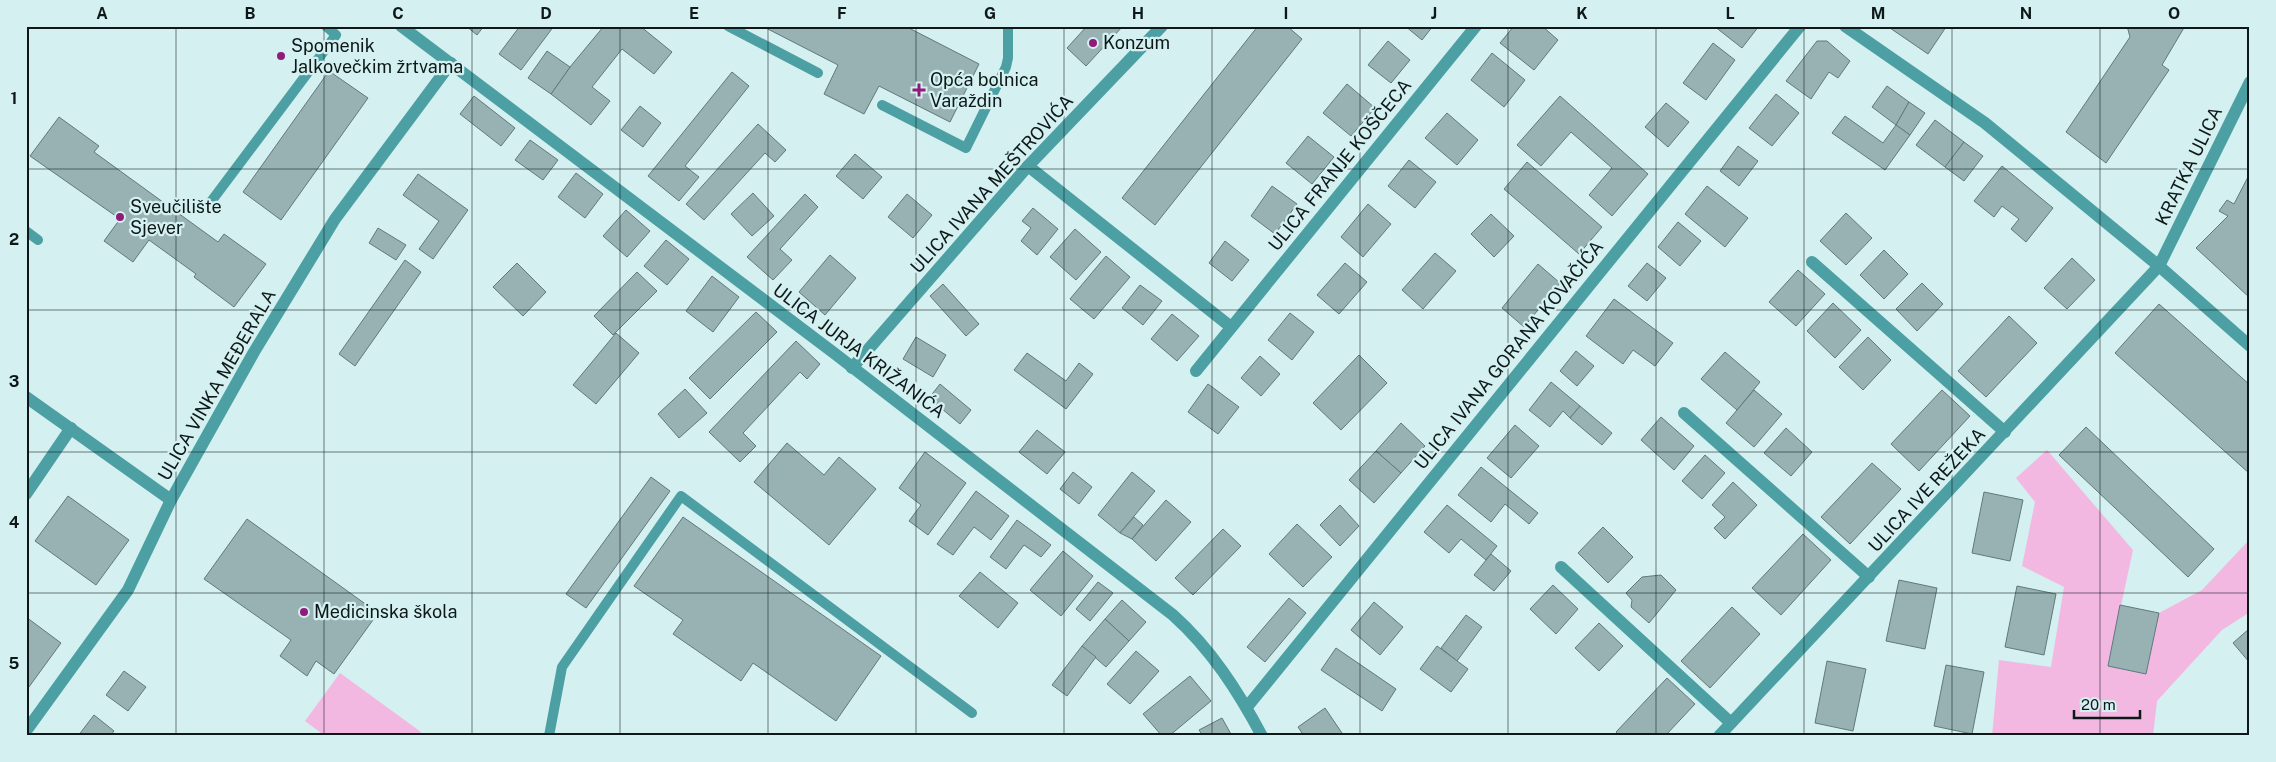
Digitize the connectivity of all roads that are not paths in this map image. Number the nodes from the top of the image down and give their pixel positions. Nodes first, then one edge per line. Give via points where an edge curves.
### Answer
1 (326, 26) edge
2 (401, 26) edge
3 (728, 26) edge
4 (1008, 26) edge
5 (1476, 26) edge
6 (1800, 26) edge
7 (1845, 26) edge
8 (1160, 27) edge
9 (451, 63) junction
10 (818, 73) dead end
11 (2250, 82) edge
12 (882, 105) dead end
13 (1028, 166) junction
14 (210, 203) dead end
15 (26, 231) edge
16 (38, 240) dead end
17 (1812, 262) dead end
18 (2159, 266) junction
19 (1231, 327) junction
20 (2250, 346) edge
21 (852, 368) junction
22 (1196, 371) dead end
23 (26, 396) edge
24 (1684, 413) dead end
25 (71, 428) junction
26 (2005, 432) junction
27 (26, 494) edge
28 (171, 500) junction
29 (1561, 567) dead end
30 (1869, 577) junction
31 (1246, 707) junction
32 (972, 713) dead end
33 (1731, 723) junction
34 (26, 731) edge
35 (549, 736) edge
36 (1262, 736) edge
37 (1719, 736) edge

1 - 14 lane via 336,35
2 - 9 street, ULICA JURJA KRIŽANIĆA
3 - 10 lane
4 - 12 lane via 1006,67 966,148
5 - 19 street, ULICA FRANJE KOŠČECA
6 - 31 street, ULICA IVANA GORANA KOVAČIĆA
7 - 18 street via 1985,123
8 - 13 street, ULICA IVANA MEŠTROVIĆA
9 - 21 street, ULICA JURJA KRIŽANIĆA
9 - 28 street, ULICA VINKA MEĐERALA via 335,220 254,352
11 - 18 street, KRATKA ULICA
13 - 19 street
13 - 21 street, ULICA IVANA MEŠTROVIĆA
15 - 16 lane
17 - 26 street
18 - 20 street
18 - 26 street, ULICA IVE REŽEKA
19 - 22 street, ULICA FRANJE KOŠČECA
21 - 31 street, ULICA JURJA KRIŽANIĆA via 1173,615 1211,655
23 - 25 street
24 - 30 street
25 - 27 street
25 - 28 street
26 - 30 street, ULICA IVE REŽEKA
28 - 34 street, ULICA VINKA MEĐERALA via 128,590
29 - 33 street
30 - 33 street, ULICA IVE REŽEKA
31 - 36 street, ULICA JURJA KRIŽANIĆA
32 - 35 lane via 681,496 562,667
33 - 37 street, ULICA IVE REŽEKA

